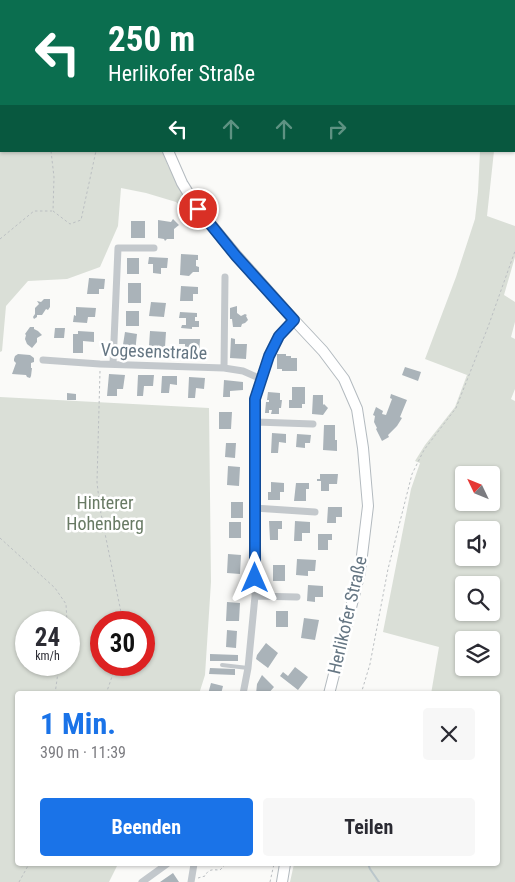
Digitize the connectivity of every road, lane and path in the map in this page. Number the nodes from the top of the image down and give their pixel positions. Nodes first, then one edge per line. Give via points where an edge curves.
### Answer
1 (51, 152) edge
2 (96, 152) edge
3 (169, 152) edge
4 (53, 210) junction
5 (0, 239) edge
6 (154, 248) dead end
7 (515, 250) edge
8 (225, 277) dead end
9 (294, 320) junction
10 (43, 360) dead end
11 (100, 364) junction
12 (113, 364) junction
13 (224, 368) junction
14 (261, 379) junction
15 (256, 422) junction
16 (312, 424) dead end
17 (254, 508) junction
18 (315, 512) dead end
19 (0, 538) edge
20 (255, 596) junction
21 (297, 597) dead end
22 (66, 611) edge
23 (121, 611) edge
24 (222, 666) dead end
25 (248, 668) junction
26 (57, 676) edge
27 (112, 676) edge
28 (55, 691) edge
29 (107, 691) edge
30 (243, 691) edge
31 (329, 691) edge
32 (362, 691) edge
33 (29, 866) edge
34 (164, 866) edge
35 (194, 866) edge
36 (224, 866) edge
37 (274, 866) edge
38 (285, 866) edge
39 (194, 880) edge
40 (19, 882) edge
41 (142, 882) edge
42 (270, 882) edge
43 (282, 882) edge

1 - 4 path
2 - 4 path via 81,220 70,224
3 - 9 main road, Herlikofer Straße via 198,209 212,221 236,256
4 - 5 path via 34,211
6 - 12 street via 118,248
7 - 32 path via 456,408 424,450 412,474
8 - 13 street
9 - 14 street via 279,336
9 - 31 main road, Herlikofer Straße via 344,379 357,409 363,448 368,506 360,572
10 - 11 street, Vogesenstraße
11 - 12 street, Vogesenstraße
11 - 23 path via 97,482
12 - 13 street, Vogesenstraße
13 - 14 street, Vogesenstraße
14 - 15 street via 255,399
15 - 16 street
15 - 17 street
17 - 18 street
17 - 20 street
19 - 22 path via 55,588 66,604
20 - 21 street
20 - 25 street
24 - 25 lane
25 - 30 street
26 - 28 path
27 - 29 path
33 - 40 path
34 - 41 street
35 - 39 street
36 - 39 path via 220,870 211,869 205,876
37 - 42 path
38 - 43 main road

